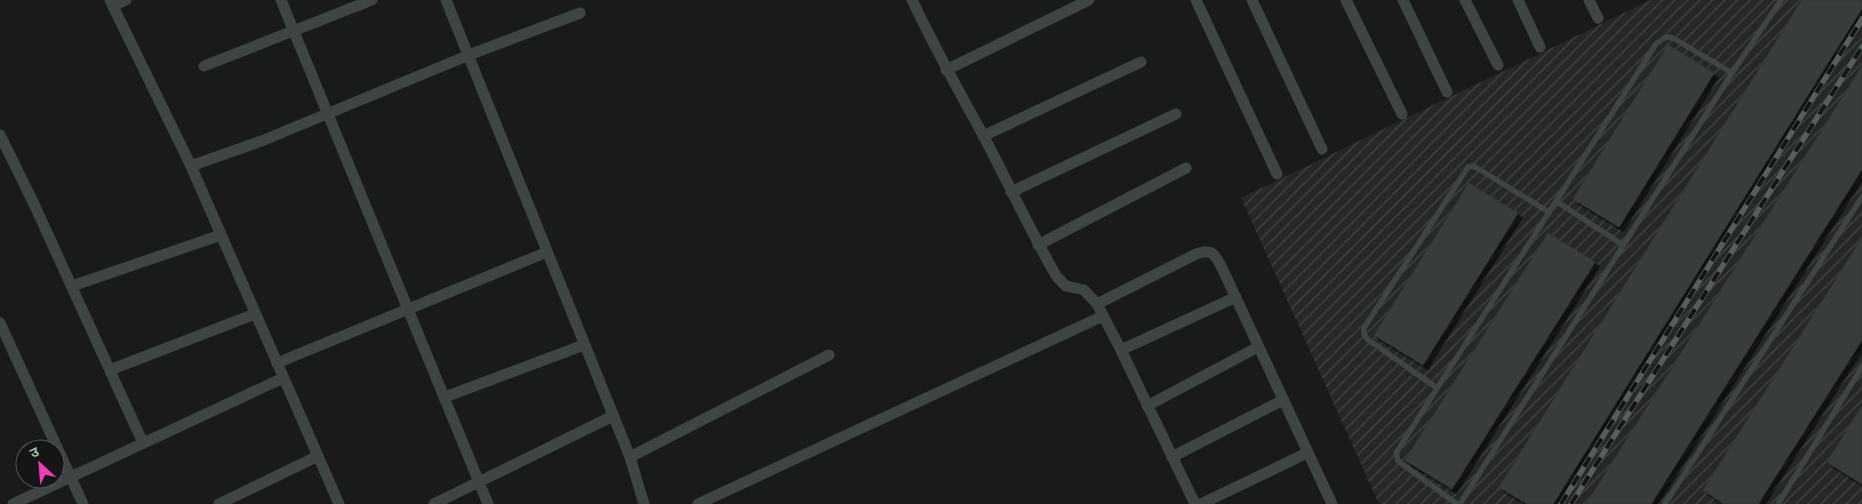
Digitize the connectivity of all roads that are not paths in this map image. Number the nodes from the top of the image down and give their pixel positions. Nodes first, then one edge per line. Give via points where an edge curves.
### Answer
1 (126, 0) edge
2 (281, 0) edge
3 (372, 0) edge
4 (446, 0) edge
5 (912, 0) edge
6 (1090, 0) edge
7 (1196, 0) edge
8 (1252, 0) edge
9 (1346, 0) edge
10 (1403, 0) edge
11 (1465, 0) edge
12 (1518, 0) edge
13 (1589, 0) edge
14 (1781, 0) edge
15 (111, 3) edge
16 (580, 12) dead end
17 (1598, 18) dead end
18 (294, 30) junction
19 (1540, 47) dead end
20 (469, 55) junction
21 (1141, 62) dead end
22 (1498, 65) dead end
23 (204, 66) dead end
24 (946, 70) junction
25 (1732, 73) junction
26 (1447, 92) dead end
27 (329, 114) junction
28 (1176, 114) dead end
29 (1402, 114) dead end
30 (0, 135) edge
31 (983, 136) junction
32 (1322, 149) dead end
33 (191, 166) junction
34 (1186, 168) dead end
35 (1277, 174) dead end
36 (1011, 192) junction
37 (1862, 197) edge
38 (1556, 201) junction
39 (1549, 212) junction
40 (221, 235) junction
41 (1038, 245) junction
42 (1623, 246) junction
43 (547, 252) junction
44 (72, 286) junction
45 (1236, 297) junction
46 (1097, 304) junction
47 (408, 309) junction
48 (255, 314) junction
49 (1103, 316) junction
50 (0, 323) edge
51 (584, 345) junction
52 (1258, 347) junction
53 (1121, 350) junction
54 (829, 355) dead end
55 (276, 363) junction
56 (1862, 367) edge
57 (110, 370) junction
58 (283, 378) junction
59 (1437, 388) junction
60 (446, 397) junction
61 (1282, 400) junction
62 (1147, 406) junction
63 (613, 416) junction
64 (143, 443) junction
65 (1307, 453) junction
66 (318, 456) junction
67 (630, 457) junction
68 (1172, 457) junction
69 (71, 478) junction
70 (480, 481) junction
71 (13, 504) edge
72 (83, 504) edge
73 (219, 504) edge
74 (340, 504) edge
75 (434, 504) edge
76 (488, 504) edge
77 (644, 504) edge
78 (698, 504) edge
79 (1195, 504) edge
80 (1201, 504) edge
81 (1331, 504) edge
82 (1459, 504) edge
83 (1665, 504) edge
84 (1778, 504) edge

1 - 15 street
2 - 18 street
3 - 18 street
4 - 20 street
5 - 24 street
6 - 24 street
7 - 35 street
8 - 32 street
9 - 29 street
10 - 26 street
11 - 22 street
12 - 19 street
13 - 17 street
14 - 25 lane
15 - 33 street
16 - 20 street
18 - 23 street
18 - 27 street
20 - 27 street
20 - 43 street
21 - 31 street
24 - 31 street
25 - 38 lane via 1673,38 1661,38
25 - 42 lane
27 - 33 street
27 - 47 street
28 - 36 street
30 - 44 street
31 - 36 street
33 - 40 street
34 - 41 street
36 - 41 street
37 - 83 lane
38 - 39 lane
38 - 42 lane
39 - 59 lane
39 - 59 lane via 1477,168 1468,167 1364,328 1366,339
40 - 44 street
40 - 48 street
41 - 46 street via 1060,282 1084,290
42 - 82 lane
43 - 47 street
43 - 51 street
44 - 57 street
45 - 46 street via 1218,260 1205,250
45 - 52 street
45 - 53 street
46 - 49 street
47 - 55 street
47 - 60 street
48 - 55 street
48 - 57 street
49 - 53 street
49 - 78 street
50 - 69 street
51 - 60 street
51 - 63 street
52 - 61 street
52 - 62 street
53 - 62 street
54 - 67 street
55 - 58 street
56 - 84 lane
57 - 64 street
58 - 64 street
58 - 66 street
59 - 82 lane via 1396,458
60 - 70 street
61 - 65 street
61 - 68 street
62 - 68 street
63 - 67 street
63 - 70 street
64 - 69 street
65 - 80 street
65 - 81 street
66 - 73 street
66 - 74 street
67 - 77 street
68 - 79 street
69 - 71 street
69 - 72 street
70 - 75 street
70 - 76 street

